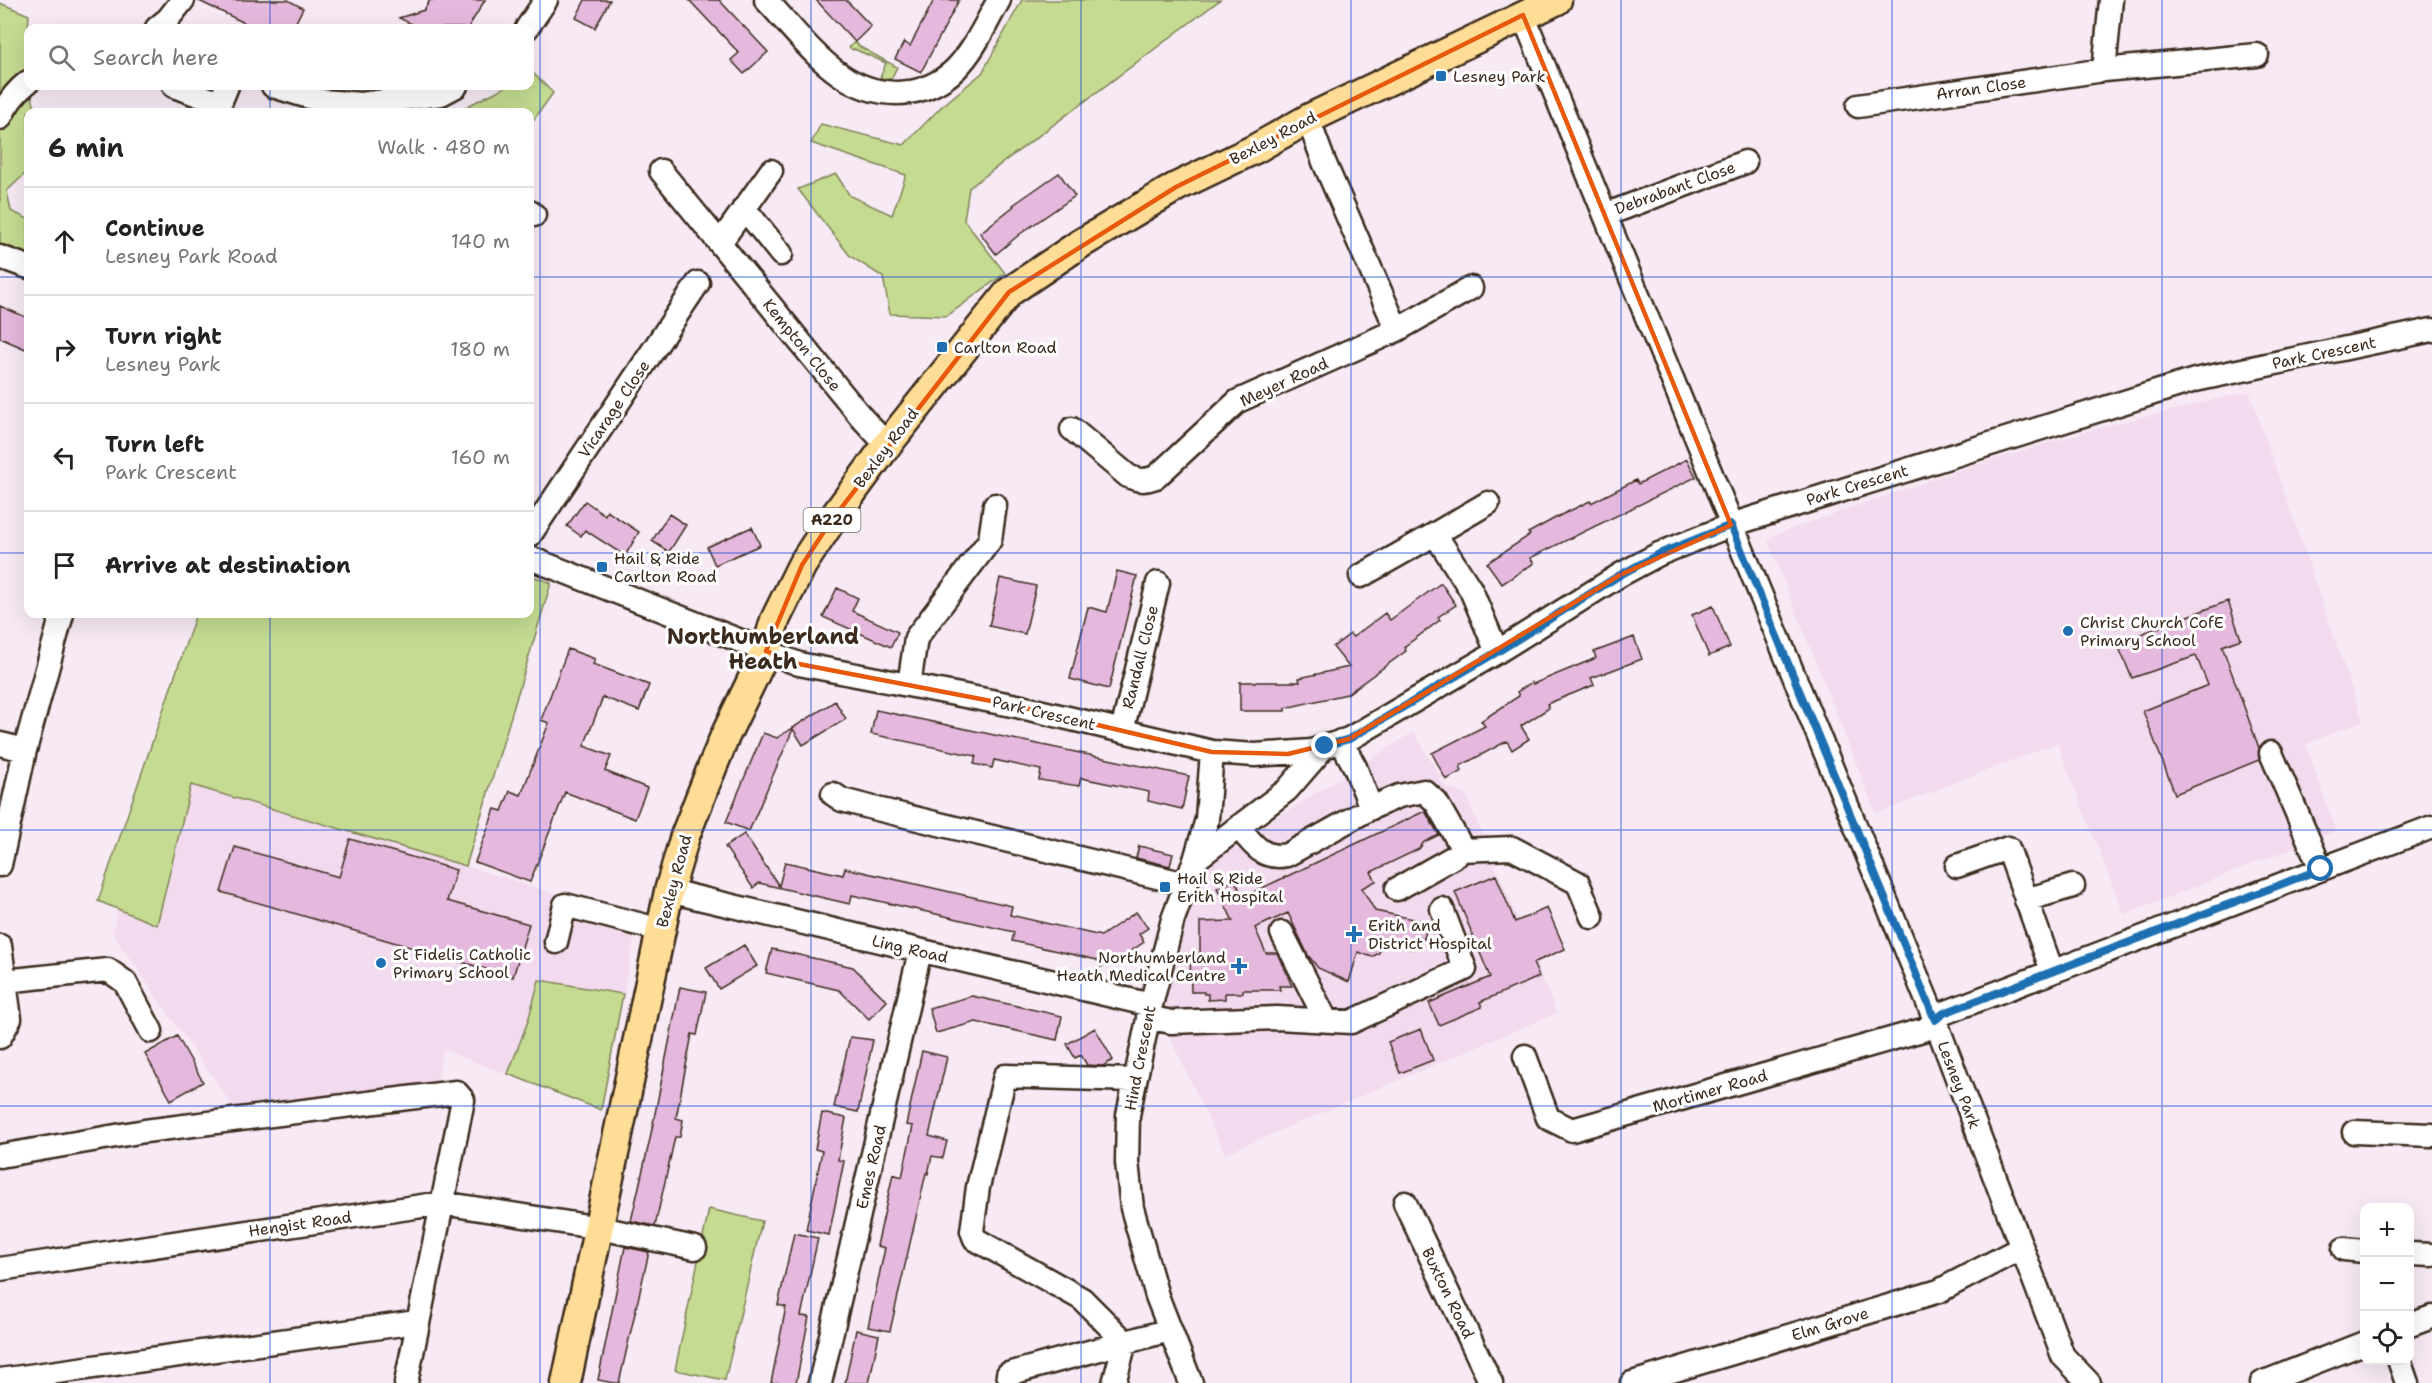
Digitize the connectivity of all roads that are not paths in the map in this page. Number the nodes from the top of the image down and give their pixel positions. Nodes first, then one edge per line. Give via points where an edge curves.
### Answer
1 (183, 0) edge
2 (546, 0) edge
3 (766, 0) edge
4 (999, 0) edge
5 (1557, 0) edge
6 (2111, 0) edge
7 (1523, 15) junction
8 (162, 24) edge
9 (530, 24) edge
10 (2257, 55) dead end
11 (2104, 70) junction
12 (24, 85) edge
13 (185, 90) edge
14 (225, 90) edge
15 (286, 90) edge
16 (448, 90) edge
17 (1858, 106) dead end
18 (0, 118) edge
19 (1308, 119) junction
20 (1745, 162) dead end
21 (661, 171) dead end
22 (771, 171) dead end
23 (744, 208) junction
24 (1605, 215) junction
25 (720, 243) junction
26 (781, 254) dead end
27 (0, 257) edge
28 (24, 266) edge
29 (698, 283) dead end
30 (1471, 288) dead end
31 (1397, 330) junction
32 (2432, 330) edge
33 (1072, 429) dead end
34 (887, 445) junction
35 (1488, 503) dead end
36 (995, 505) dead end
37 (1731, 525) junction
38 (534, 529) edge
39 (1435, 534) junction
40 (534, 560) edge
41 (1361, 576) dead end
42 (1158, 583) dead end
43 (61, 618) edge
44 (766, 651) junction
45 (1497, 652) junction
46 (909, 684) junction
47 (1122, 731) junction
48 (0, 744) edge
49 (1333, 744) junction
50 (25, 750) junction
51 (1212, 752) junction
52 (2271, 753) dead end
53 (833, 794) dead end
54 (1371, 808) junction
55 (1239, 827) junction
56 (2432, 827) edge
57 (1460, 850) junction
58 (1195, 860) junction
59 (0, 865) edge
60 (1957, 866) dead end
61 (2321, 869) junction
62 (1186, 884) junction
63 (2073, 886) dead end
64 (1397, 889) dead end
65 (669, 891) junction
66 (2026, 900) junction
67 (1442, 909) dead end
68 (1592, 917) dead end
69 (661, 930) junction
70 (1282, 933) dead end
71 (556, 942) dead end
72 (0, 946) edge
73 (920, 951) junction
74 (2052, 971) junction
75 (5, 981) junction
76 (1149, 1011) junction
77 (1326, 1020) junction
78 (1935, 1020) junction
79 (151, 1031) dead end
80 (0, 1037) edge
81 (1525, 1056) dead end
82 (1134, 1080) junction
83 (2354, 1132) dead end
84 (2432, 1135) edge
85 (0, 1156) edge
86 (442, 1203) junction
87 (1404, 1203) dead end
88 (600, 1228) junction
89 (695, 1248) dead end
90 (2021, 1248) junction
91 (2414, 1254) edge
92 (2432, 1256) edge
93 (0, 1269) edge
94 (2432, 1317) edge
95 (417, 1322) junction
96 (2414, 1323) edge
97 (1170, 1330) junction
98 (1125, 1342) junction
99 (2360, 1344) edge
100 (2401, 1365) edge
101 (1008, 1374) dead end
102 (0, 1380) edge
103 (406, 1383) edge
104 (566, 1383) edge
105 (820, 1383) edge
106 (1114, 1383) edge
107 (1191, 1383) edge
108 (1491, 1383) edge
109 (1632, 1383) edge
110 (2089, 1383) edge
111 (2262, 1383) edge
112 (2407, 1383) edge

1 - 8 street
2 - 9 street
3 - 4 street via 836,73 866,89 901,93 932,85 961,64
5 - 7 main road, Bexley Road / A220
6 - 11 street
7 - 19 main road, Bexley Road / A220
7 - 24 street, Lesney Park
10 - 11 street, Arran Close
11 - 17 street, Arran Close
12 - 18 street
13 - 14 street via 220,103
15 - 16 street via 322,101 361,104
19 - 31 street
19 - 34 main road, Bexley Road / A220 via 1176,187 1009,292
20 - 24 street, Debrabant Close
21 - 25 street, Kempton Close
22 - 23 street
23 - 25 street
23 - 26 street
24 - 37 street, Lesney Park
25 - 34 street, Kempton Close
27 - 28 street
29 - 38 street, Vicarage Close
30 - 31 street, Meyer Road
31 - 33 street, Meyer Road via 1238,402 1156,477 1138,481 1128,476
32 - 37 street, Park Crescent via 2195,380
34 - 44 main road, Bexley Road / A220 via 802,565
35 - 39 street
36 - 46 street via 990,540 916,638
37 - 45 street, Park Crescent via 1659,554 1620,575
37 - 78 street, Lesney Park
39 - 41 street
39 - 45 street via 1471,590
40 - 44 street
42 - 47 street, Randall Close
43 - 50 street
44 - 46 street, Park Crescent via 799,664
44 - 65 main road, Bexley Road / A220 via 707,780
45 - 49 street, Park Crescent
46 - 47 street, Park Crescent
47 - 51 street, Park Crescent
48 - 50 street
49 - 51 street, Park Crescent via 1288,754
49 - 54 street via 1355,767
49 - 55 street, Park Crescent via 1287,790
50 - 59 street
51 - 58 street, Hind Crescent via 1206,819
52 - 61 street
53 - 62 street via 842,801
54 - 55 street via 1277,857 1263,853
54 - 57 street via 1424,791 1436,802
55 - 58 street, Park Crescent
56 - 61 street, Mortimer Road
57 - 64 street
57 - 68 street via 1512,848 1578,883
58 - 62 street, Hind Crescent
60 - 66 street via 2008,848
61 - 74 street, Mortimer Road
62 - 76 street, Hind Crescent
63 - 66 street
65 - 69 main road, Bexley Road / A220
65 - 73 street, Ling Road
66 - 74 street
67 - 77 street, Ling Road via 1465,969 1351,1022
69 - 71 street via 565,905
69 - 88 main road, Bexley Road / A220
70 - 77 street
72 - 75 street
73 - 76 street, Ling Road
73 - 105 street, Emes Road
74 - 78 street, Mortimer Road
75 - 79 street via 108,970 125,982
75 - 80 street via 10,1019
76 - 77 street, Ling Road via 1171,1022
76 - 82 street, Hind Crescent
78 - 81 street, Mortimer Road via 1926,1029 1572,1130 1548,1118
78 - 90 street, Lesney Park
82 - 97 street, Hind Crescent via 1128,1115 1127,1162 1132,1208
82 - 98 street via 1005,1076 978,1187 972,1231 975,1239 1083,1299
83 - 84 street
85 - 86 street via 145,1131 456,1092 463,1100
86 - 88 street, Hengist Road
86 - 93 street, Hengist Road
86 - 95 street
87 - 108 street, Buxton Road
88 - 89 street, Hengist Road
88 - 104 main road, Bexley Road / A220
90 - 109 street, Elm Grove via 1940,1291
90 - 110 street, Lesney Park via 2063,1356
91 - 92 street
94 - 96 street
95 - 102 street
95 - 103 street
97 - 98 street
97 - 107 street, Hind Crescent
98 - 101 street
98 - 106 street
99 - 111 street
100 - 112 street

